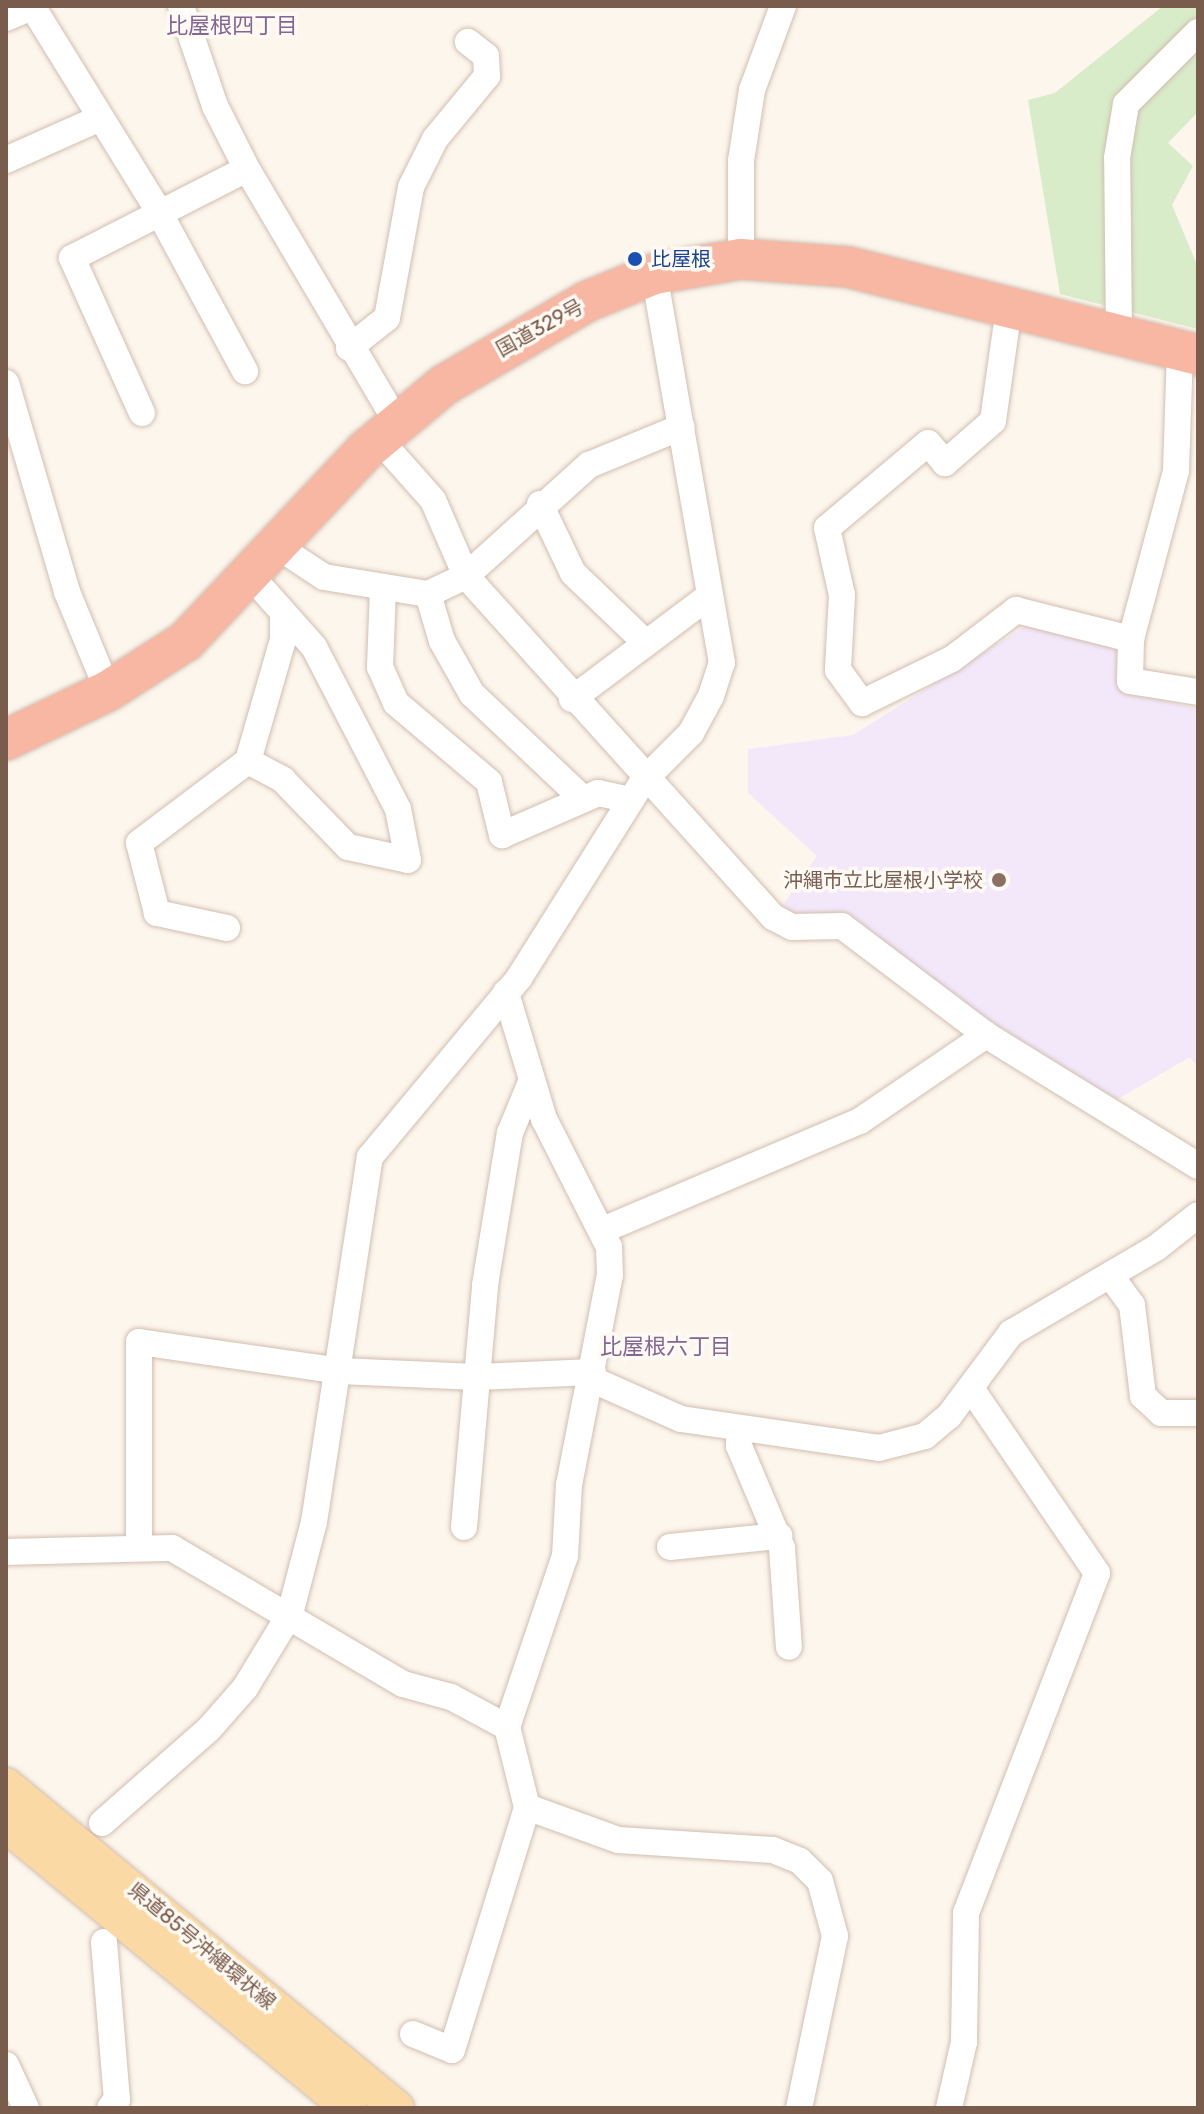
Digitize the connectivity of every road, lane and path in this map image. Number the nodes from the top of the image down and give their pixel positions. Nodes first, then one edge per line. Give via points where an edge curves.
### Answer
1 (33, 6) edge
2 (181, 6) edge
3 (783, 6) edge
4 (6, 18) edge
5 (1198, 32) edge
6 (468, 42) dead end
7 (98, 119) junction
8 (6, 160) edge
9 (247, 169) junction
10 (159, 212) junction
11 (741, 259) junction
12 (654, 274) junction
13 (1009, 308) junction
14 (1119, 335) junction
15 (349, 348) junction
16 (1189, 352) edge
17 (245, 371) dead end
18 (6, 383) edge
19 (142, 413) dead end
20 (681, 427) junction
21 (387, 430) junction
22 (540, 504) junction
23 (277, 546) junction
24 (251, 576) junction
25 (466, 576) junction
26 (383, 589) junction
27 (428, 594) junction
28 (708, 597) junction
29 (283, 613) junction
30 (1131, 639) junction
31 (644, 641) junction
32 (108, 691) junction
33 (1198, 692) edge
34 (572, 699) junction
35 (6, 740) edge
36 (248, 761) junction
37 (637, 791) junction
38 (581, 797) junction
39 (227, 928) dead end
40 (506, 993) junction
41 (986, 1035) junction
42 (532, 1080) junction
43 (1198, 1166) edge
44 (1198, 1215) edge
45 (603, 1230) junction
46 (1110, 1275) junction
47 (340, 1371) junction
48 (592, 1375) junction
49 (477, 1377) junction
50 (971, 1388) junction
51 (1198, 1413) edge
52 (740, 1430) junction
53 (464, 1527) dead end
54 (779, 1536) junction
55 (139, 1544) junction
56 (670, 1547) dead end
57 (6, 1552) edge
58 (290, 1614) junction
59 (789, 1647) dead end
60 (507, 1727) junction
61 (6, 1785) edge
62 (527, 1807) junction
63 (102, 1823) dead end
64 (6, 1825) edge
65 (104, 1942) dead end
66 (413, 2034) dead end
67 (6, 2065) edge
68 (26, 2108) edge
69 (110, 2108) edge
70 (349, 2108) edge
71 (397, 2108) edge
72 (799, 2108) edge
73 (949, 2108) edge

1 - 4 street
1 - 7 street
2 - 9 street via 215,106
3 - 11 street via 752,90 741,161
5 - 14 street via 1126,104 1117,158
6 - 15 street via 486,56 487,76 435,139 411,187 387,318
7 - 8 street
7 - 10 street
9 - 10 street
9 - 15 street
10 - 17 street
10 - 19 street via 72,258
11 - 12 highway, 国道329号
11 - 13 highway, 国道329号 via 848,267
12 - 20 street
12 - 21 highway, 国道329号 via 489,356
13 - 14 highway, 国道329号
13 - 30 street via 993,421 945,463 928,443 827,528 842,595 838,670 862,703 952,659 1016,610
14 - 16 highway, 国道329号
15 - 21 street
16 - 30 street via 1176,471
18 - 32 street via 67,592
20 - 22 street via 589,465
20 - 28 street
21 - 23 highway, 国道329号
21 - 25 street via 433,500
22 - 25 street
22 - 31 street via 573,573
23 - 24 highway, 国道329号
23 - 26 street via 324,577
24 - 29 street
24 - 32 highway, 国道329号 via 186,641
25 - 27 street
25 - 34 street
26 - 27 street
26 - 38 street via 380,667 396,703 489,782 502,835
27 - 38 street via 442,641 472,694
28 - 31 street
28 - 37 street via 722,663 711,696 691,733
29 - 36 street via 283,640
29 - 36 street via 314,647 398,809 408,860 348,847 283,780
30 - 33 street via 1130,681
31 - 34 street
32 - 35 highway, 国道329号
34 - 37 street
36 - 39 street via 139,843 157,913
37 - 38 street
37 - 40 street
37 - 41 street via 773,917 792,927 842,926
40 - 42 street
40 - 47 street via 370,1157
41 - 43 street
41 - 45 street via 860,1121
42 - 45 street via 544,1119
42 - 49 street via 510,1133
44 - 46 street
45 - 48 street via 610,1275
46 - 50 street via 1011,1333
46 - 51 street via 1132,1305 1143,1396 1161,1413
47 - 49 street
47 - 55 street via 139,1342
47 - 58 street
48 - 49 street
48 - 52 street via 681,1419
48 - 60 street via 569,1485 565,1556
49 - 53 street
50 - 52 street via 925,1436 879,1448
50 - 73 street via 1097,1573 966,1913 964,2042
52 - 54 street via 739,1446
54 - 56 street
54 - 59 street
55 - 57 street
55 - 58 street via 172,1548 238,1591
58 - 60 street via 403,1684 451,1697
58 - 63 street via 253,1677 209,1729
60 - 62 street
61 - 71 main road, 県道85号沖縄環状線
62 - 66 street via 452,2050
62 - 72 street via 618,1840 773,1850 820,1881 835,1936
64 - 70 main road, 県道85号沖縄環状線
65 - 69 street via 117,2099
67 - 68 street

